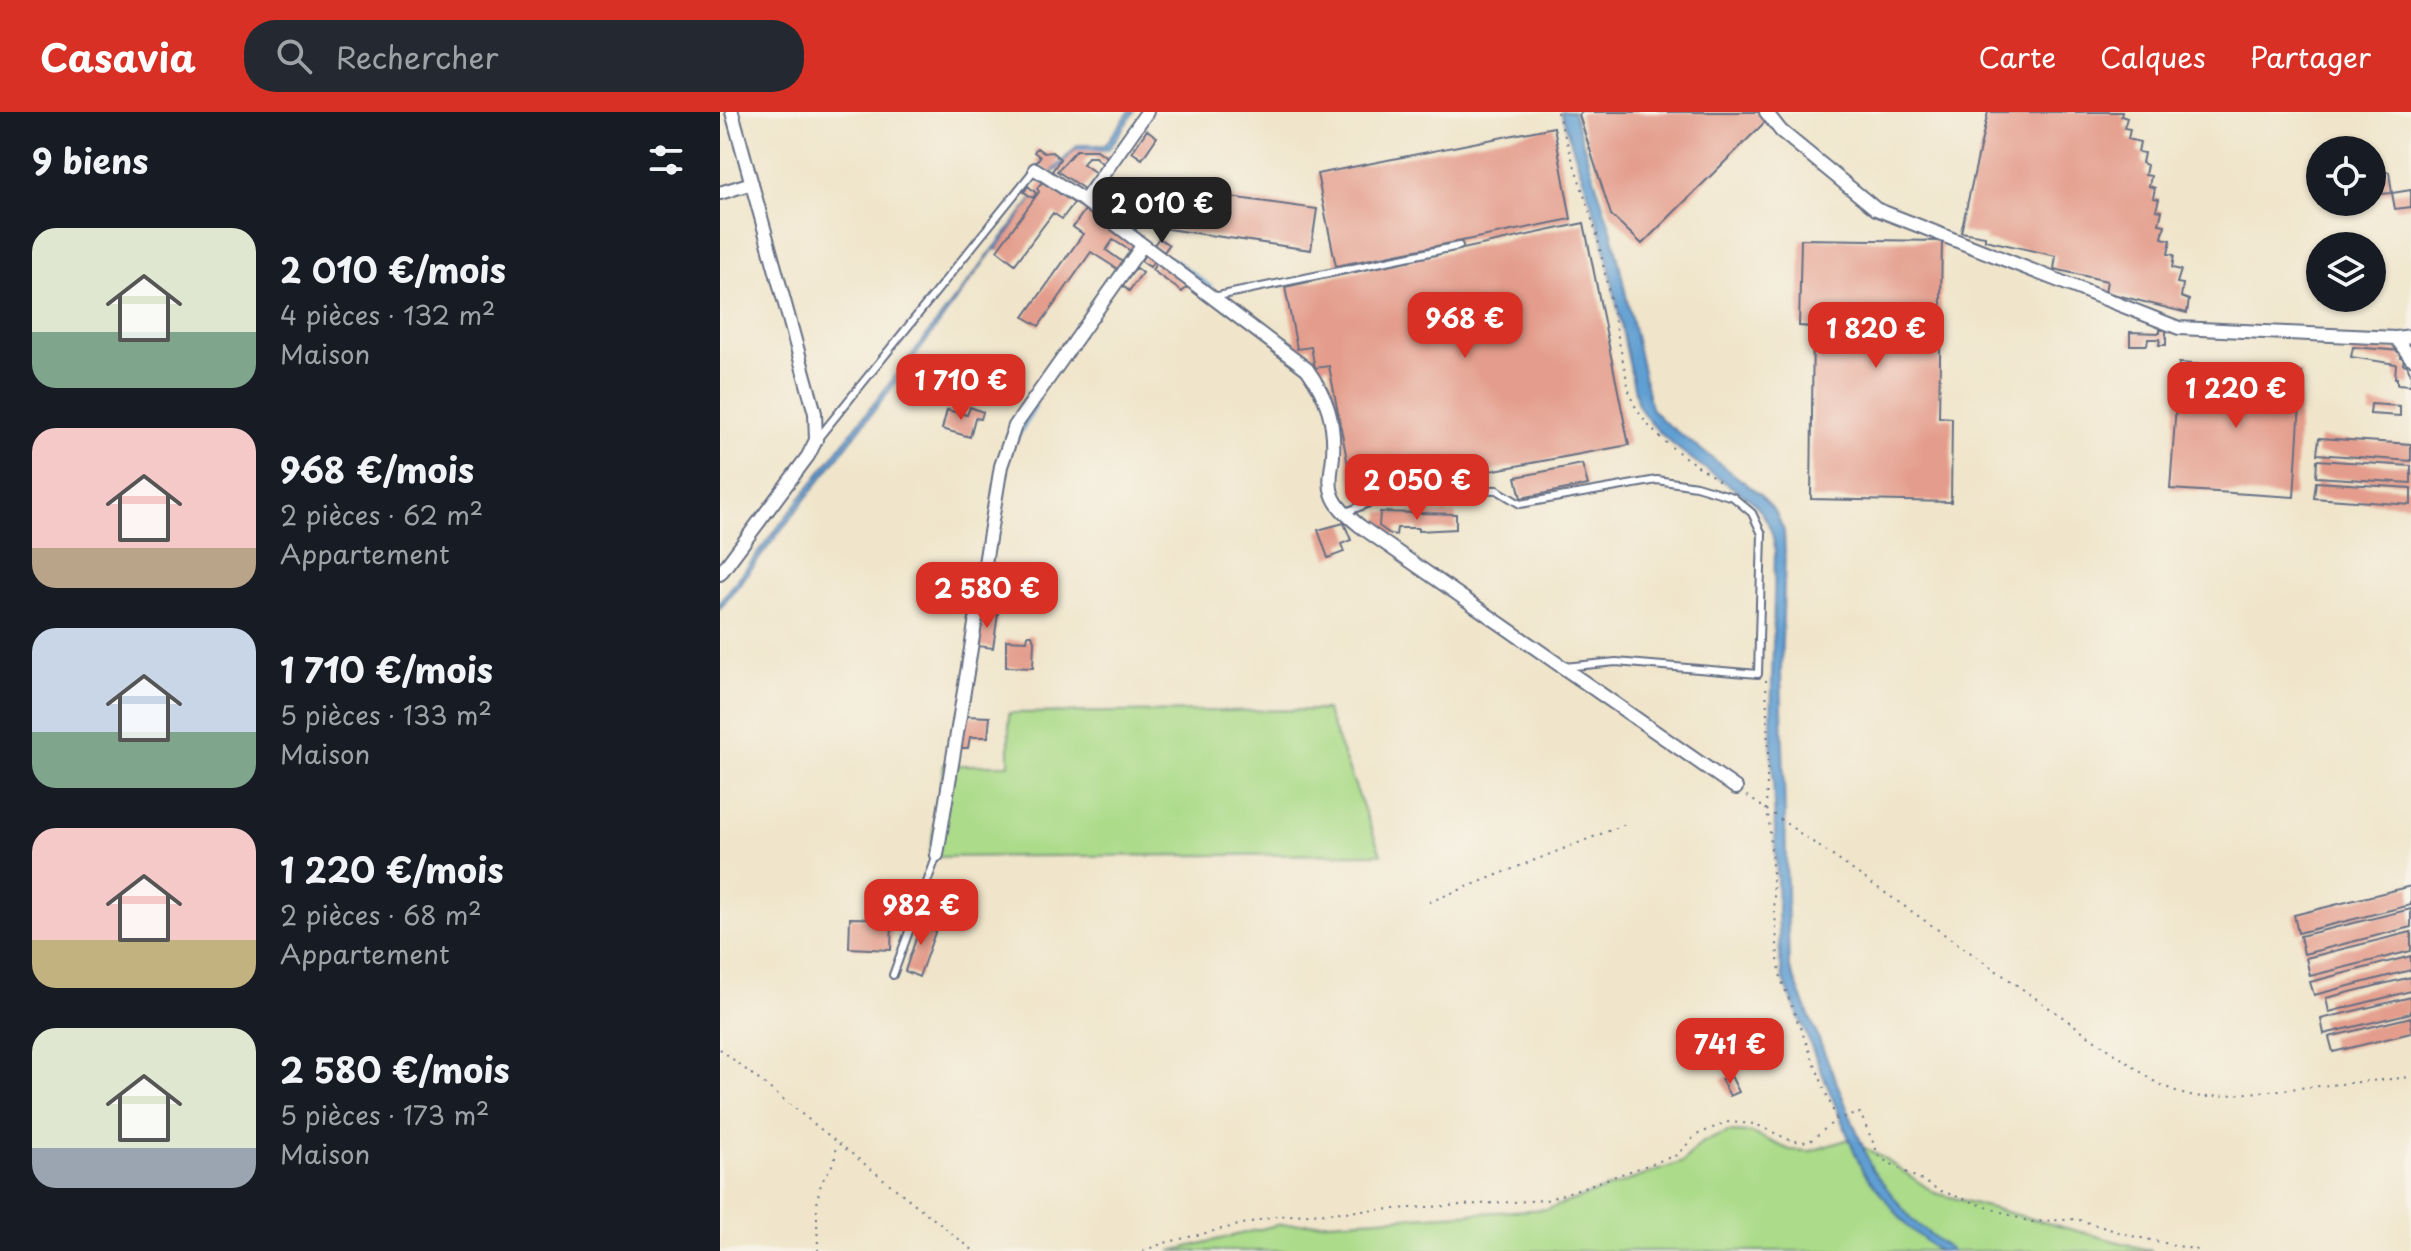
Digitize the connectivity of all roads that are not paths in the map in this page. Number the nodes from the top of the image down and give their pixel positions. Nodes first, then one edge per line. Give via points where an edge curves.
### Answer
1 (732, 112) edge
2 (1147, 112) edge
3 (1766, 112) edge
4 (1035, 169) joint
5 (752, 183) junction
6 (720, 193) edge
7 (1086, 202) junction
8 (1142, 246) junction
9 (1459, 246) dead end
10 (1213, 297) junction
11 (2411, 336) edge
12 (2396, 338) junction
13 (2411, 358) edge
14 (816, 440) junction
15 (1344, 513) junction
16 (720, 574) edge
17 (1561, 667) junction
18 (1736, 788) road end
19 (937, 855) joint
20 (893, 975) dead end

1 - 5 street
2 - 7 street
3 - 12 street via 1781,131 1876,209 2179,328
4 - 7 street
4 - 14 lane
5 - 6 street
5 - 14 street via 815,413
7 - 8 street
8 - 10 street
8 - 19 street via 1008,439
9 - 10 lane
10 - 15 street via 1307,369 1324,394 1334,440 1331,492
11 - 12 street
12 - 13 street
14 - 16 street
15 - 17 street
15 - 17 lane via 1381,498 1434,488 1497,490 1520,504 1657,480 1733,497 1752,513 1762,534 1758,674 1616,662
17 - 18 street
19 - 20 lane

